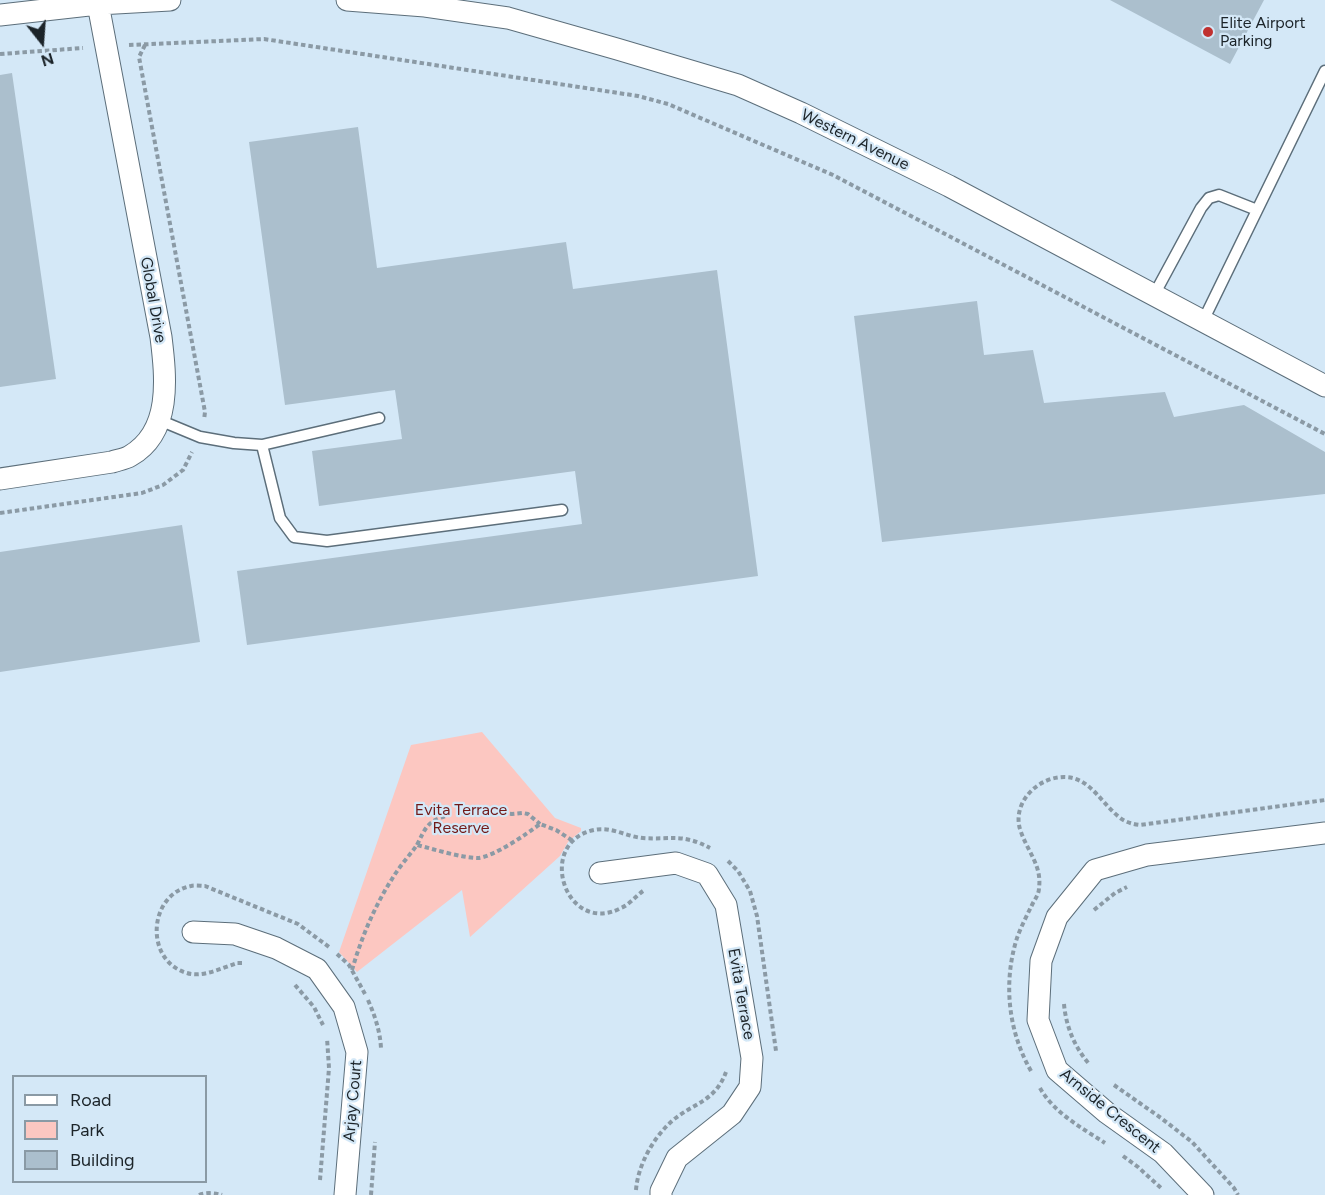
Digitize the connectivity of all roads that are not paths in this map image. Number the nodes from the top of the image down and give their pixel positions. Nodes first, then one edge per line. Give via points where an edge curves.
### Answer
1 (170, 0) edge
2 (347, 0) edge
3 (427, 3) edge
4 (98, 4) junction
5 (0, 15) edge
6 (1325, 71) edge
7 (1257, 210) junction
8 (1154, 295) junction
9 (1203, 321) junction
10 (1325, 386) edge
11 (379, 418) dead end
12 (159, 420) junction
13 (262, 445) junction
14 (0, 479) edge
15 (561, 510) dead end
16 (1325, 833) edge
17 (600, 873) dead end
18 (193, 932) dead end
19 (345, 1195) edge
20 (661, 1195) edge
21 (1203, 1195) edge

1 - 4 street
2 - 3 street, Western Avenue
3 - 8 street, Western Avenue via 508,18 738,85 852,137
4 - 5 street
4 - 12 street, Global Drive via 161,337 165,387
6 - 7 lane
7 - 8 lane via 1219,195 1209,198
7 - 9 lane
8 - 9 street, Western Avenue
9 - 10 street, Western Avenue
11 - 13 lane
12 - 13 lane via 200,437
12 - 14 street, Global Drive via 142,447 129,457
13 - 15 lane via 280,518 294,537 327,540
16 - 21 street, Arnside Crescent via 1147,855 1095,870 1057,917 1041,961 1038,1020 1057,1070 1107,1113 1163,1153
17 - 20 street, Evita Terrace via 676,863 707,874 726,905 752,1059 750,1088 732,1114 677,1158
18 - 19 street, Arjay Court via 235,934 276,948 317,969 344,1007 357,1052

